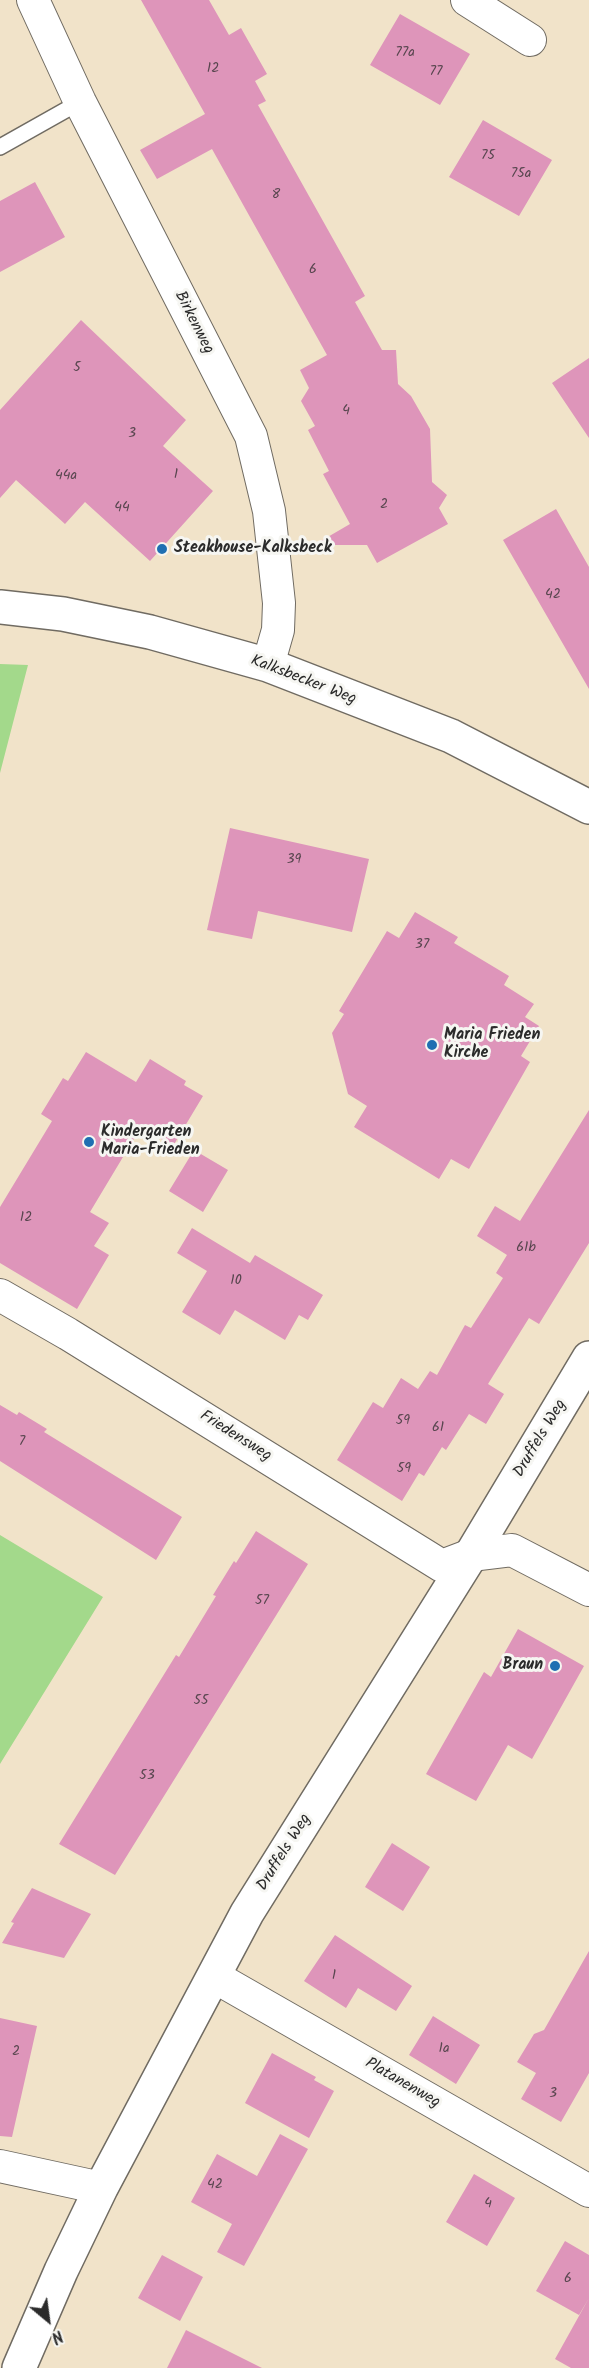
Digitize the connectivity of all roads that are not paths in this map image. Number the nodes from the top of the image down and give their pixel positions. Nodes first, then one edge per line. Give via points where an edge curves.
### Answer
1 (33, 0) edge
2 (467, 0) edge
3 (530, 40) dead end
4 (80, 102) junction
5 (0, 147) edge
6 (0, 607) edge
7 (268, 665) junction
8 (589, 807) edge
9 (0, 1295) edge
10 (589, 1358) edge
11 (471, 1555) junction
12 (589, 1590) edge
13 (215, 1977) junction
14 (0, 2166) edge
15 (101, 2188) junction
16 (589, 2191) edge
17 (19, 2368) edge

1 - 4 street, Birkenweg
2 - 3 street
4 - 5 lane
4 - 7 street, Birkenweg via 251,436 269,511 279,603 278,630
6 - 7 street, Kalksbecker Weg via 63,614 150,632
7 - 8 street, Kalksbecker Weg via 451,736
9 - 11 street, Friedensweg via 442,1566
10 - 11 street, Druffels Weg
11 - 12 street via 512,1550
11 - 13 street, Druffels Weg via 247,1914
13 - 15 street, Druffels Weg
13 - 16 street, Platanenweg
14 - 15 street
15 - 17 street, Druffels Weg

